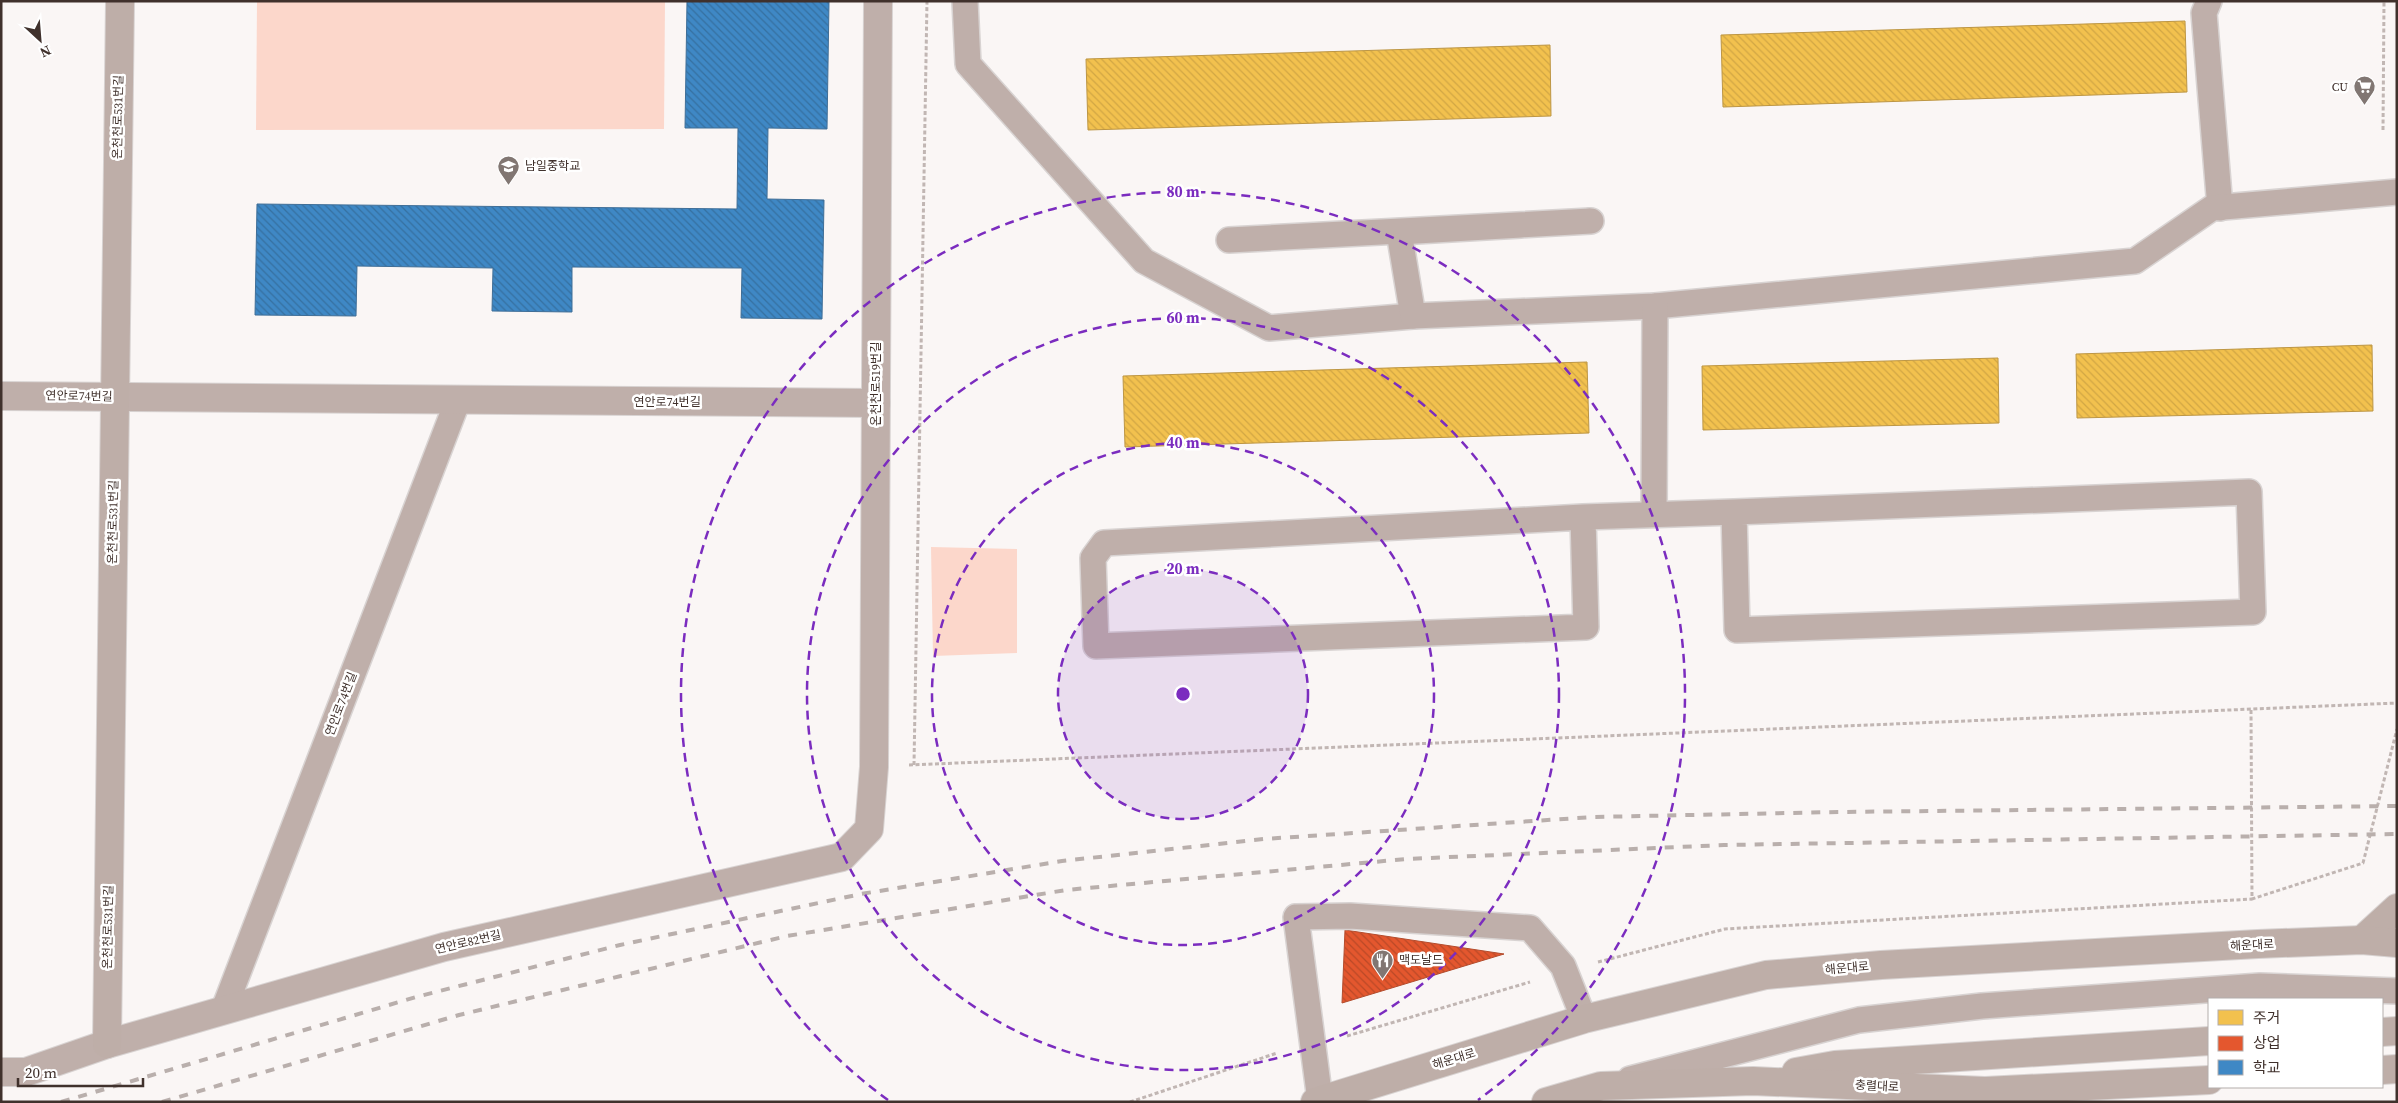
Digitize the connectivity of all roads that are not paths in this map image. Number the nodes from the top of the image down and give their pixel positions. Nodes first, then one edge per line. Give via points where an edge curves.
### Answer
1 (120, 1) edge
2 (878, 1) edge
3 (965, 1) edge
4 (2208, 1) edge
5 (2397, 192) edge
6 (2220, 208) junction
7 (1229, 240) dead end
8 (1655, 306) junction
9 (1413, 316) junction
10 (1, 396) edge
11 (115, 397) junction
12 (458, 400) junction
13 (876, 403) junction
14 (1734, 512) junction
15 (1654, 513) junction
16 (1583, 517) junction
17 (874, 767) joint
18 (2397, 908) edge
19 (2362, 940) junction
20 (2397, 943) edge
21 (2397, 991) edge
22 (224, 1009) junction
23 (1584, 1019) junction
24 (2397, 1031) edge
25 (2383, 1032) edge
26 (2208, 1041) edge
27 (107, 1044) junction
28 (2397, 1069) edge
29 (2383, 1070) edge
30 (1, 1072) edge
31 (2208, 1080) edge
32 (1753, 1081) junction
33 (1601, 1086) junction
34 (1318, 1101) edge
35 (1546, 1102) edge

1 - 11 main road, 온천천로531번길
2 - 13 street, 온천천로519번길
3 - 9 lane via 968,64 1144,261 1269,328
4 - 6 lane via 2204,12
5 - 6 lane
6 - 8 lane via 2212,208 2135,261
7 - 9 lane via 1591,221 1399,232
8 - 9 lane
8 - 15 lane
10 - 11 street, 연안로74번길
11 - 12 street, 연안로74번길
11 - 27 main road, 온천천로531번길
12 - 13 street, 연안로74번길
12 - 22 lane, 연안로74번길
13 - 17 street, 온천천로519번길
14 - 14 lane via 2249,492 2253,612 1737,630
14 - 15 lane
15 - 16 lane
16 - 16 lane via 1104,544 1093,558 1096,646 1586,627
17 - 22 street, 연안로82번길 via 869,829 842,857 444,947
18 - 19 main road
19 - 20 main road, 해운대로
19 - 23 main road, 해운대로 via 1891,964 1766,974
21 - 33 lane via 2260,986 1982,1006 1859,1020
22 - 27 street, 연안로82번길
23 - 34 main road, 해운대로
23 - 34 lane via 1563,966 1530,928 1350,916 1296,916
24 - 25 main road
26 - 32 main road via 1835,1064
27 - 30 street, 연안로82번길 via 26,1072
28 - 29 main road
31 - 32 main road, 충렬대로 via 1985,1091
32 - 33 main road, 충렬대로
33 - 35 main road, 충렬대로

